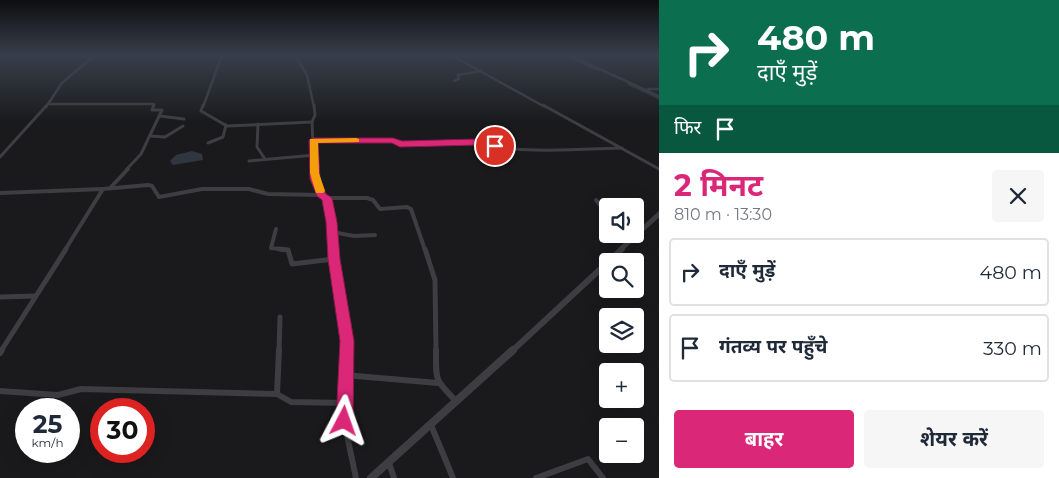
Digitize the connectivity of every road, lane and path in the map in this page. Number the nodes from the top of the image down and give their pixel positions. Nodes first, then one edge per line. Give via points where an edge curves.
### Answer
1 (69, 77) edge
2 (214, 77) edge
3 (308, 77) edge
4 (458, 77) edge
5 (493, 77) edge
6 (618, 77) edge
7 (454, 81) dead end
8 (659, 89) edge
9 (647, 90) junction
10 (659, 96) edge
11 (48, 104) junction
12 (160, 116) junction
13 (184, 119) dead end
14 (312, 122) junction
15 (258, 124) junction
16 (226, 125) junction
17 (183, 126) dead end
18 (488, 129) dead end
19 (150, 136) junction
20 (313, 140) junction
21 (208, 142) dead end
22 (499, 146) junction
23 (622, 148) junction
24 (315, 154) junction
25 (0, 157) edge
26 (265, 159) junction
27 (249, 161) dead end
28 (659, 169) edge
29 (112, 187) junction
30 (103, 190) junction
31 (0, 194) edge
32 (324, 197) junction
33 (596, 200) dead end
34 (599, 204) edge
35 (659, 214) edge
36 (644, 228) edge
37 (276, 229) dead end
38 (332, 232) junction
39 (374, 235) dead end
40 (628, 243) edge
41 (617, 253) edge
42 (334, 259) junction
43 (599, 270) edge
44 (35, 296) junction
45 (0, 297) edge
46 (280, 317) dead end
47 (0, 353) edge
48 (344, 375) junction
49 (438, 383) junction
50 (0, 391) edge
51 (277, 394) junction
52 (457, 402) junction
53 (346, 403) junction
54 (431, 425) junction
55 (389, 462) junction
56 (356, 478) edge
57 (371, 478) edge
58 (394, 478) edge
59 (453, 478) edge
60 (536, 478) edge
61 (604, 478) edge

1 - 11 street
2 - 16 street via 201,111
3 - 14 street via 314,108
4 - 7 street
5 - 23 street
6 - 9 street
8 - 9 street
9 - 10 street
11 - 12 street via 154,104 152,110 162,110
11 - 25 street
12 - 13 street
12 - 19 street
14 - 15 street
14 - 20 street
15 - 16 street
15 - 26 street via 257,147
16 - 21 street via 223,137
17 - 19 street via 165,137
18 - 22 street
19 - 29 street via 141,154
20 - 22 street via 393,141 400,144 479,142
20 - 24 street
22 - 23 street via 558,150
23 - 28 street
24 - 26 street
24 - 32 street via 314,173
26 - 27 street
29 - 30 street
29 - 32 street via 151,185 159,197 202,189 249,189 268,194
30 - 31 street
30 - 44 street
32 - 38 street
32 - 49 street via 367,198 380,209 411,209 435,280
33 - 34 street
35 - 36 street
37 - 42 street via 271,248 288,250 292,264
38 - 39 street
38 - 42 street
40 - 41 street
42 - 48 street via 347,341
43 - 52 street
44 - 45 street
44 - 47 street
46 - 51 street
48 - 49 street
48 - 53 street
49 - 52 street
50 - 51 street via 58,395 81,389
51 - 53 street via 291,402
52 - 54 street
53 - 56 street via 344,421
54 - 55 street
54 - 59 street
55 - 57 street
55 - 58 street
60 - 61 street via 588,459

